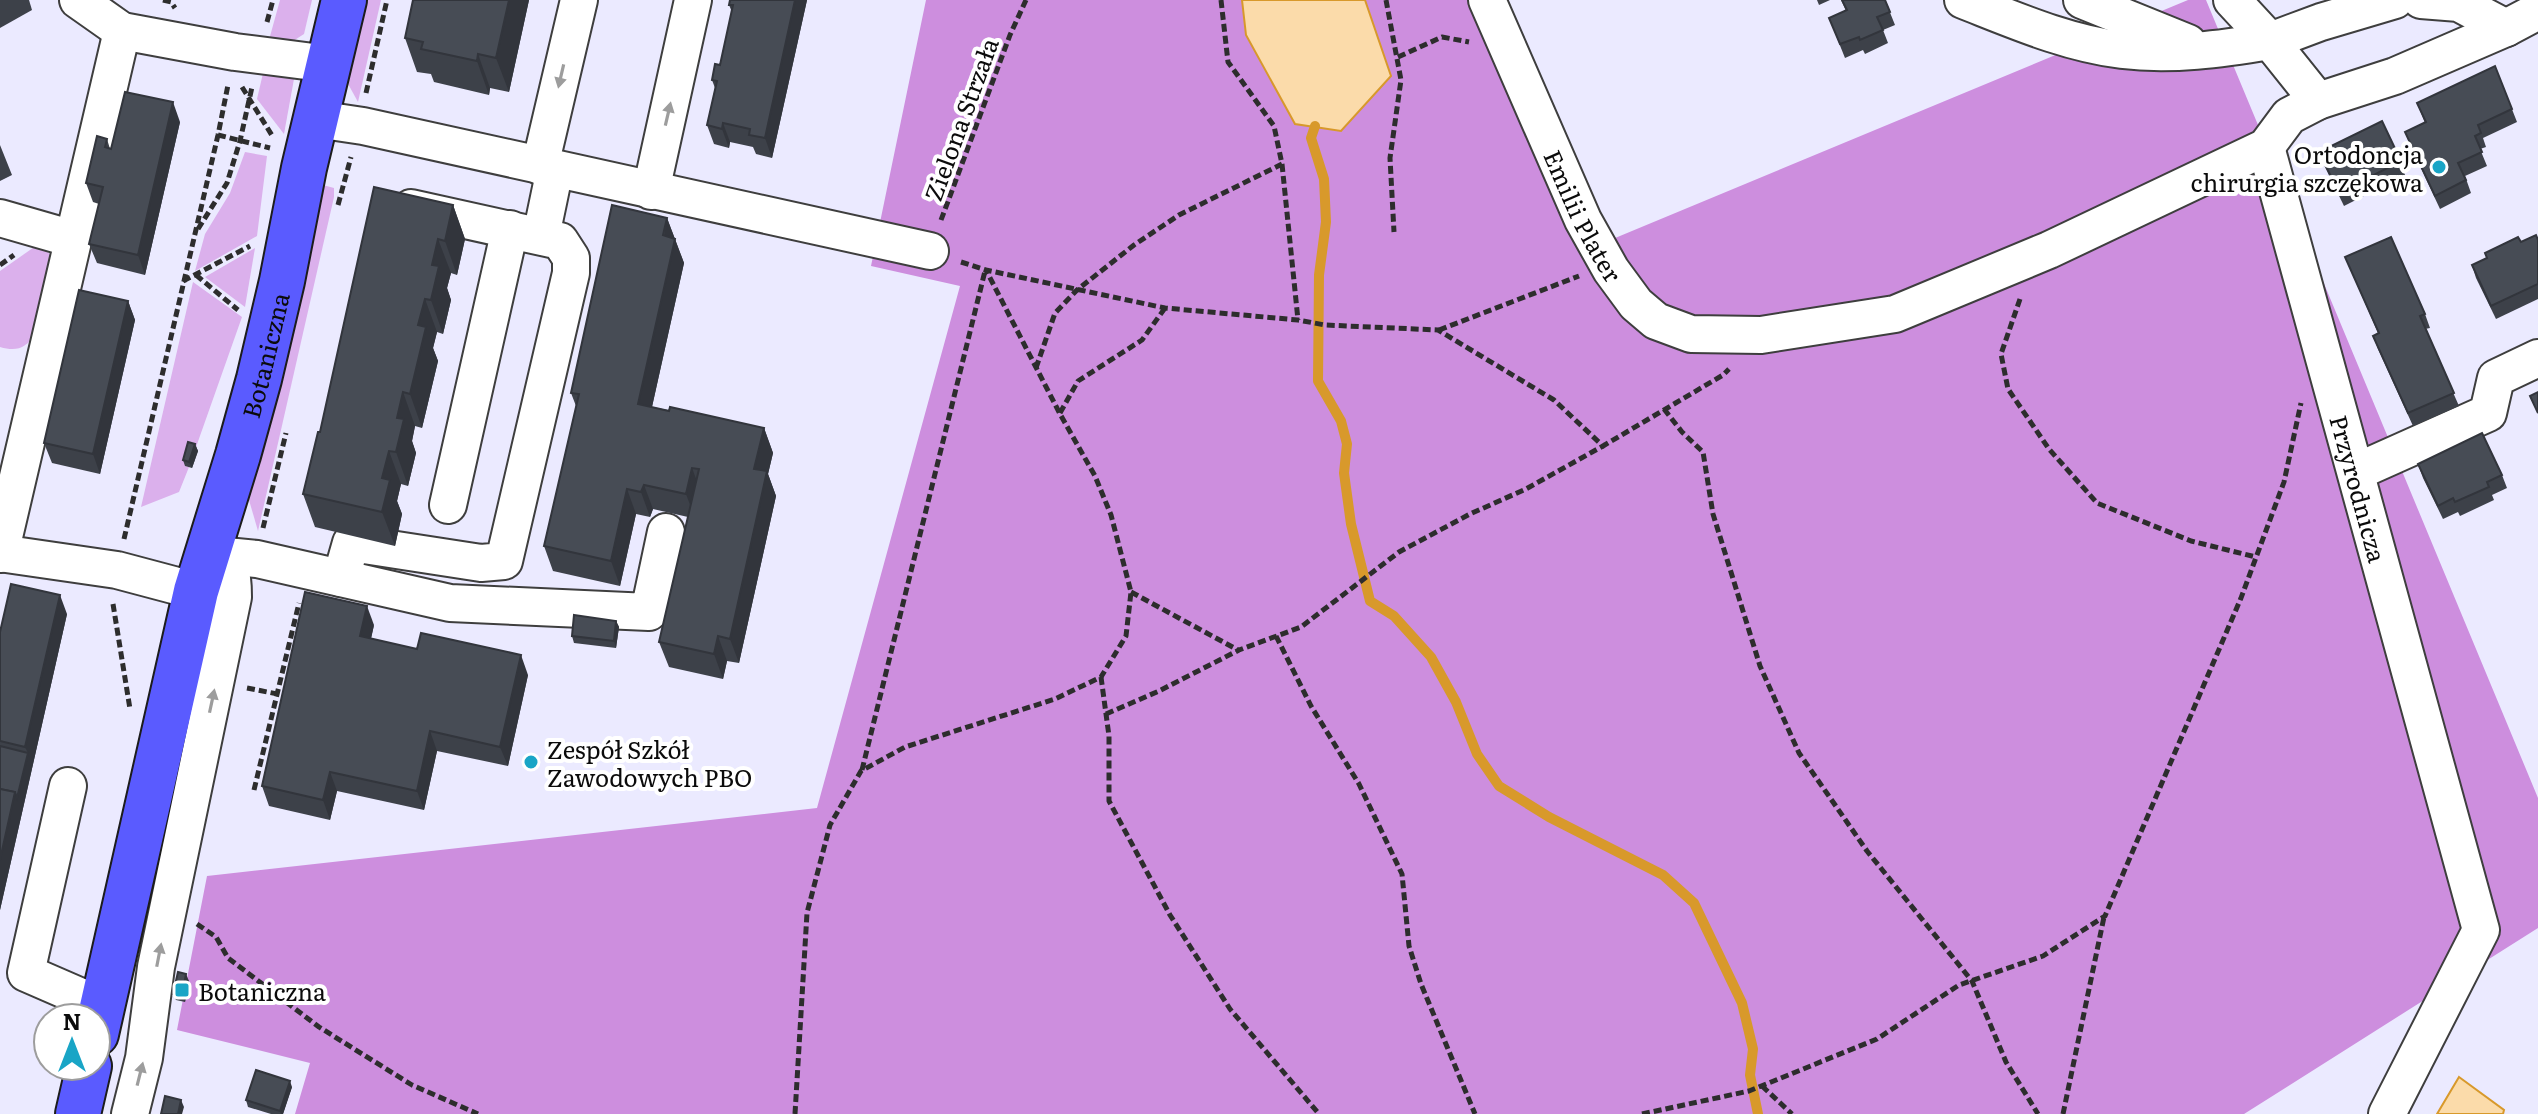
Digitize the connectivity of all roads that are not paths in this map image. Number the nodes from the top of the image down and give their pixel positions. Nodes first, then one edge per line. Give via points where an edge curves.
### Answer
1 (78, 0) edge
2 (344, 0) edge
3 (579, 0) edge
4 (693, 0) edge
5 (1487, 0) edge
6 (1961, 0) edge
7 (2082, 0) edge
8 (2232, 0) edge
9 (2395, 0) edge
10 (2421, 0) edge
11 (2538, 11) edge
12 (2506, 28) junction
13 (122, 31) junction
14 (1981, 39) dead end
15 (2270, 41) junction
16 (2210, 50) junction
17 (329, 64) junction
18 (2318, 101) junction
19 (316, 119) junction
20 (2266, 147) junction
21 (548, 168) junction
22 (651, 191) junction
23 (405, 207) edge
24 (0, 218) edge
25 (525, 232) junction
26 (73, 239) junction
27 (930, 251) road end
28 (2538, 358) edge
29 (2356, 472) junction
30 (448, 505) dead end
31 (666, 532) dead end
32 (218, 549) junction
33 (0, 554) edge
34 (341, 578) junction
35 (196, 591) junction
36 (68, 786) dead end
37 (70, 1002) edge
38 (103, 1002) edge
39 (112, 1024) edge
40 (148, 1033) junction
41 (85, 1082) edge
42 (78, 1114) edge
43 (130, 1114) edge
44 (2387, 1114) edge

1 - 13 street
2 - 17 main road, Botaniczna
3 -> 21 street
22 -> 4 street
5 - 20 street, Emilii Plater via 1583,220 1611,270 1656,321 1691,334 1761,335 1895,314 2049,250
6 - 14 street
6 - 16 street via 2051,34 2122,50
7 - 16 street
8 - 15 street
9 - 15 street
10 - 12 street via 2459,3
11 - 12 street
12 - 18 street via 2395,76
13 - 17 street via 241,58
13 - 26 street
15 - 16 street
15 - 18 street
17 - 19 main road, Botaniczna
18 - 20 street via 2289,116
19 - 21 street
19 - 32 main road, Botaniczna
20 - 29 street, Przyrodnicza
21 - 22 street
21 - 25 street
22 - 27 street
23 - 25 street
24 - 26 street
25 - 30 street
25 - 34 street via 560,241 571,258 571,273 504,561 481,563 351,543
26 - 33 street
28 - 29 street via 2496,378 2488,413
29 - 44 street, Przyrodnicza via 2481,930
31 - 34 street via 649,612 450,603
32 - 34 street
32 - 35 main road, Botaniczna
40 -> 32 street via 156,967 233,597 233,575
33 - 35 street via 117,570
35 - 38 main road, Botaniczna
36 - 37 street via 26,973
39 - 40 street
43 -> 40 street
41 - 42 main road

